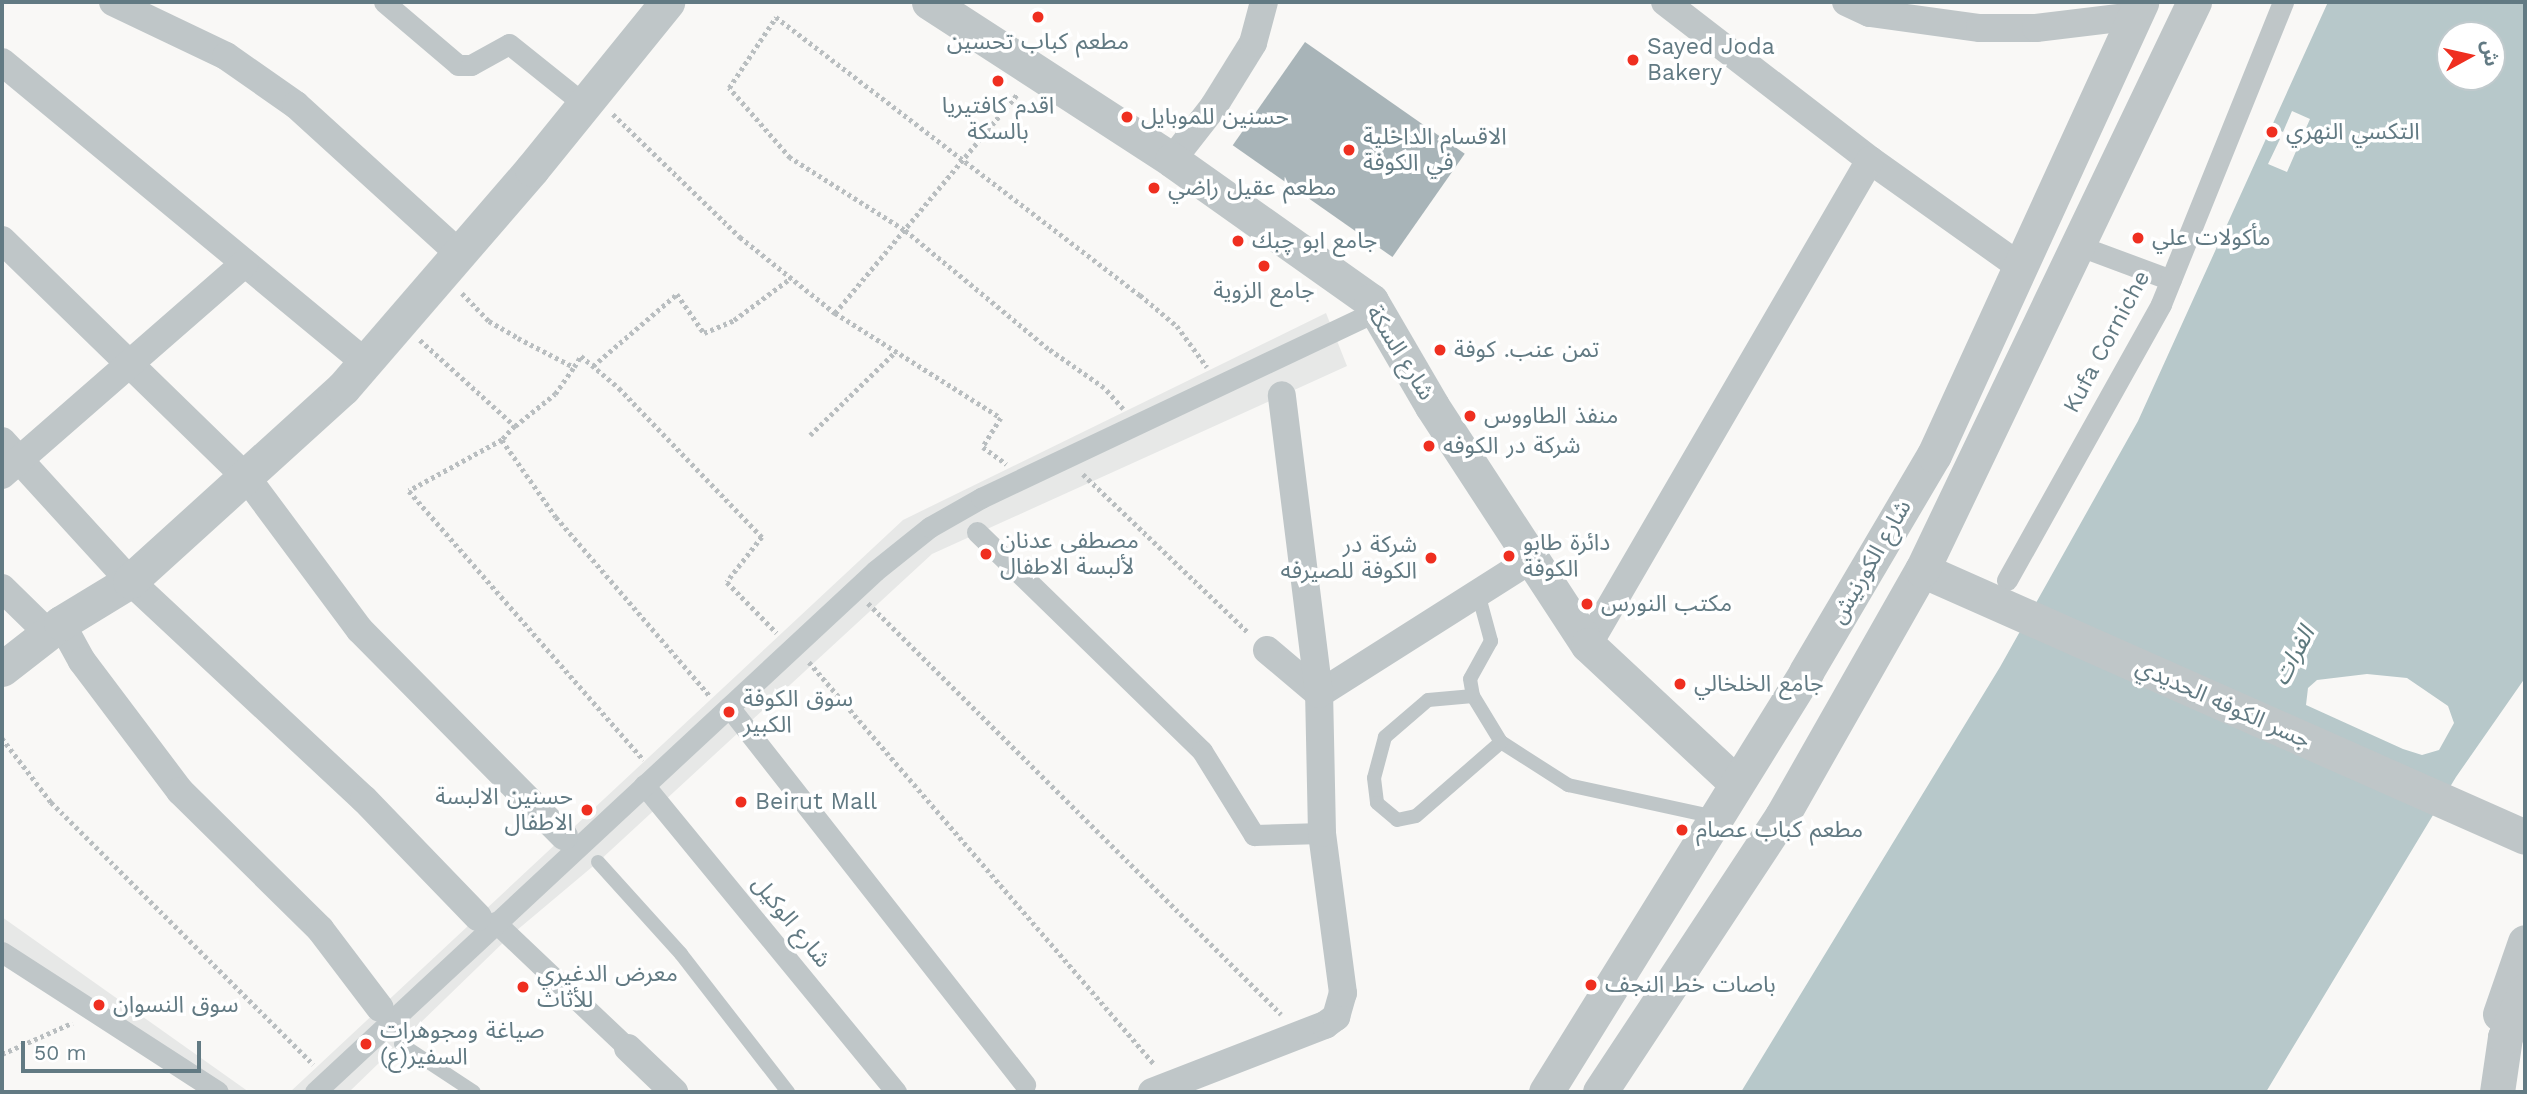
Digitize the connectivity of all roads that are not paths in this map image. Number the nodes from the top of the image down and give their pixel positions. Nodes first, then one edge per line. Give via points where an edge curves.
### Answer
1 (113, 2) edge
2 (384, 2) edge
3 (667, 2) edge
4 (929, 2) edge
5 (1264, 2) edge
6 (1665, 2) edge
7 (1846, 2) edge
8 (2194, 2) edge
9 (2283, 2) edge
10 (2138, 9) edge
11 (1700, 12) edge
12 (2, 62) edge
13 (588, 100) junction
14 (1172, 160) junction
15 (1870, 160) junction
16 (2, 240) edge
17 (2077, 245) junction
18 (246, 263) junction
19 (451, 264) junction
20 (2022, 268) junction
21 (2171, 279) junction
22 (1377, 311) junction
23 (131, 363) junction
24 (366, 363) junction
25 (1282, 396) dead end
26 (8, 458) edge
27 (247, 478) junction
28 (977, 532) dead end
29 (1532, 559) junction
30 (1922, 570) junction
31 (130, 581) junction
32 (2, 588) edge
33 (1478, 593) junction
34 (2007, 594) junction
35 (55, 628) junction
36 (1588, 645) junction
37 (1267, 650) road end
38 (2, 669) edge
39 (1320, 694) junction
40 (1473, 696) junction
41 (726, 709) junction
42 (1501, 742) junction
43 (650, 779) junction
44 (1737, 783) junction
45 (1716, 817) junction
46 (2494, 823) junction
47 (1322, 833) junction
48 (564, 836) dead end
49 (2525, 838) edge
50 (2525, 846) edge
51 (598, 862) dead end
52 (486, 920) junction
53 (1641, 936) junction
54 (2525, 942) edge
55 (2, 952) edge
56 (1681, 968) junction
57 (1609, 987) junction
58 (2525, 991) edge
59 (380, 1009) dead end
60 (1651, 1014) junction
61 (2505, 1037) junction
62 (401, 1044) dead end
63 (628, 1048) joint
64 (322, 1085) edge
65 (1027, 1088) edge
66 (1162, 1088) edge
67 (218, 1092) edge
68 (474, 1092) edge
69 (674, 1092) edge
70 (788, 1092) edge
71 (896, 1092) edge
72 (1546, 1092) edge
73 (1600, 1092) edge
74 (2497, 1092) edge

1 - 19 street via 226,56 296,105
2 - 13 street via 458,65 471,65 509,44
3 - 13 street
4 - 14 street, شارع السكة
5 - 14 street via 1253,43 1214,106
6 - 11 street
7 - 10 street via 1870,13 1980,28 2036,28
8 - 17 street, شارع الكورنيش
9 - 21 street, Kufa Corniche
10 - 20 street, شارع الكورنيش
11 - 15 street
12 - 18 street
13 - 19 street
14 - 22 street, شارع السكة via 1371,301
15 - 20 street
15 - 36 street
16 - 23 street
17 - 21 street
17 - 30 street, شارع الكورنيش
18 - 23 street
18 - 24 street
19 - 24 street
20 - 44 street, شارع الكورنيش via 1934,454
21 - 34 street, Kufa Corniche
22 - 29 street, شارع السكة
22 - 41 street via 1024,477 930,527
23 - 26 street
23 - 27 street
24 - 27 street
25 - 39 street
26 - 31 street
27 - 31 street
27 - 48 street via 360,630
28 - 47 street via 1202,751 1254,835
29 - 33 street
29 - 36 street, شارع السكة
30 - 34 street, جسر الکوفه الحديدي
30 - 56 street, شارع الكورنيش via 1782,816
31 - 35 street
31 - 52 street
32 - 35 street
33 - 39 street
33 - 40 lane via 1491,640 1470,679
34 - 46 street, جسر الکوفه الحديدي
35 - 38 street
35 - 59 street via 180,791 320,929
36 - 44 street, شارع السكة
37 - 39 street
39 - 47 street
40 - 42 lane
40 - 42 lane via 1429,700 1385,737 1374,778 1377,803 1397,820 1416,816
41 - 43 street
41 - 65 street
42 - 45 lane via 1568,785
43 - 52 street
43 - 71 street, شارع الوكيل
44 - 45 street, شارع الكورنيش
45 - 53 street, شارع الكورنيش
46 - 49 street, جسر الکوفه الحديدي
46 - 50 street
47 - 66 street via 1343,993 1336,1017
51 - 70 lane via 681,954
52 - 63 street
52 - 64 street
53 - 56 street via 1655,960
53 - 57 street, شارع الكورنيش
54 - 61 street via 2499,1019
55 - 67 street
56 - 60 street, شارع الكورنيش
57 - 60 street via 1637,994
57 - 72 street, شارع الكورنيش
58 - 61 street
60 - 73 street, شارع الكورنيش
61 - 74 street
62 - 68 lane
63 - 69 street

